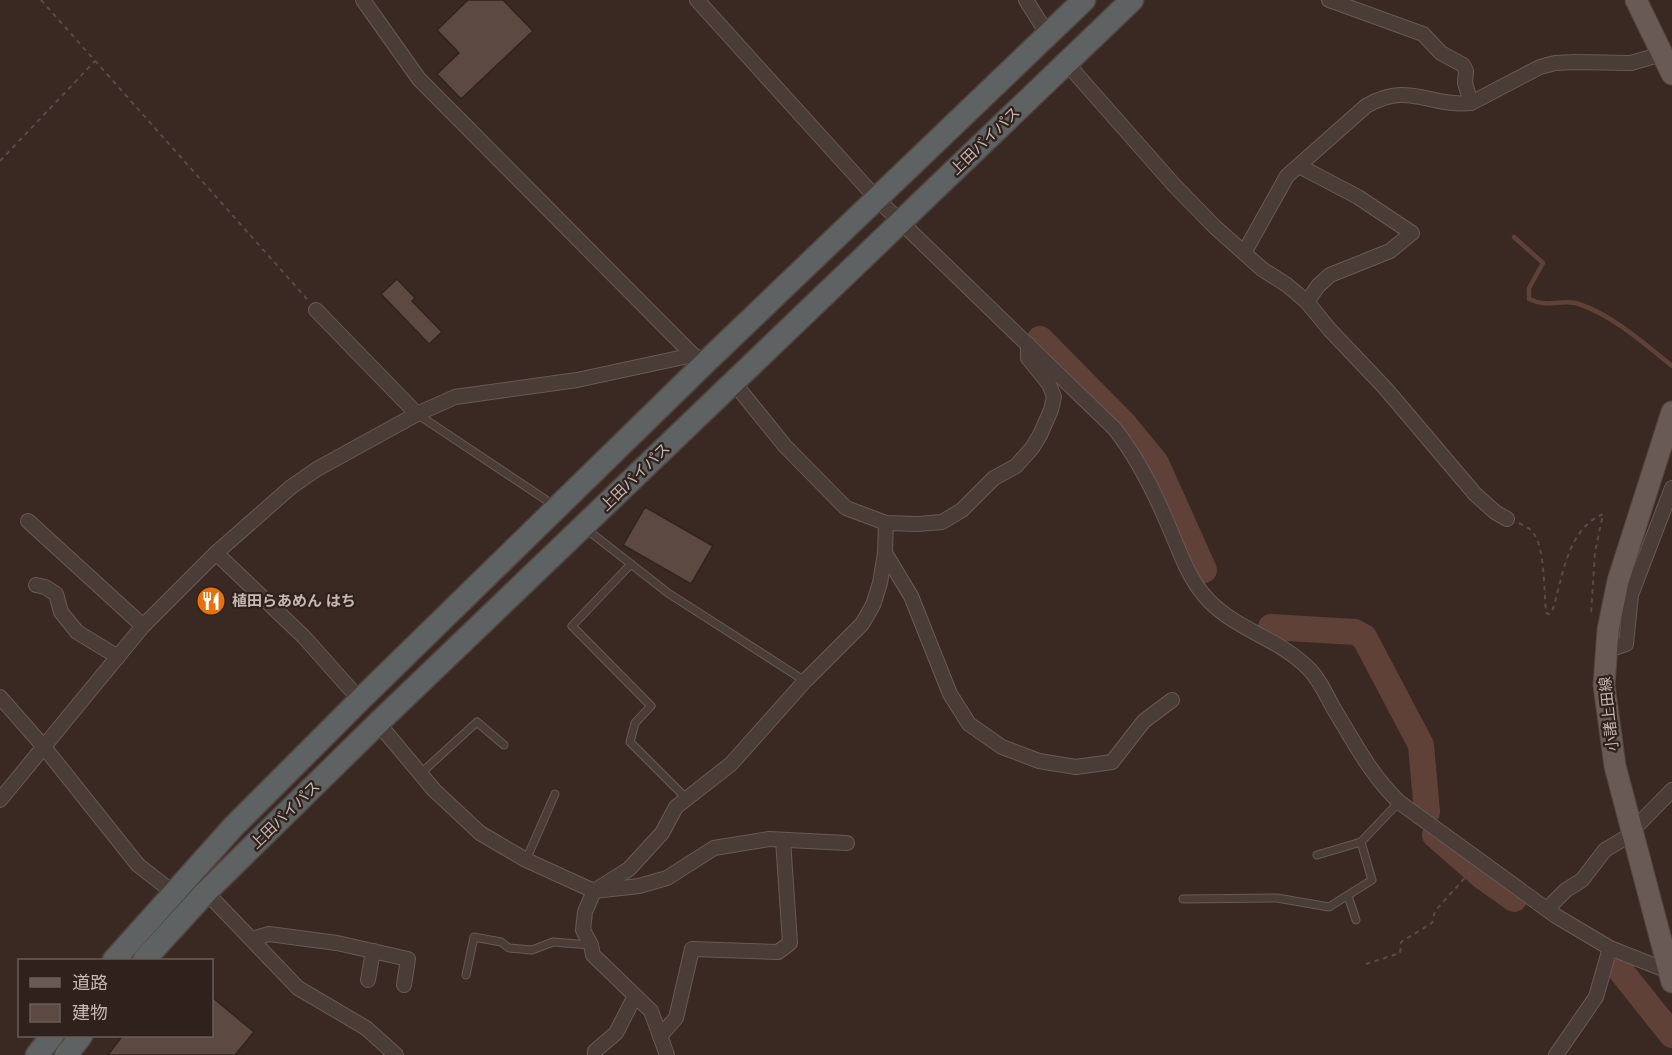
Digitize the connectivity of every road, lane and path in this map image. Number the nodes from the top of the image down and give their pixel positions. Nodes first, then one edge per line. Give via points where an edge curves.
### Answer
1 (41, 0) edge
2 (363, 0) edge
3 (697, 0) edge
4 (1026, 0) edge
5 (1084, 0) edge
6 (1132, 0) edge
7 (1329, 0) edge
8 (1636, 0) edge
9 (1047, 35) junction
10 (1662, 54) junction
11 (95, 61) junction
12 (1068, 62) junction
13 (1672, 74) edge
14 (1471, 103) junction
15 (0, 161) edge
16 (1299, 166) junction
17 (877, 199) junction
18 (900, 222) junction
19 (1245, 253) junction
20 (1307, 302) junction
21 (316, 310) joint
22 (1028, 344) junction
23 (700, 359) junction
24 (734, 382) junction
25 (1672, 412) edge
26 (417, 414) junction
27 (1672, 488) edge
28 (546, 500) dead end
29 (1508, 519) joint
30 (28, 521) dead end
31 (886, 523) junction
32 (590, 532) dead end
33 (216, 553) junction
34 (885, 553) junction
35 (631, 564) junction
36 (36, 585) dead end
37 (1591, 618) dead end
38 (143, 626) junction
39 (1606, 651) junction
40 (118, 657) junction
41 (805, 681) junction
42 (0, 697) edge
43 (360, 700) junction
44 (1172, 700) dead end
45 (378, 723) junction
46 (504, 746) dead end
47 (44, 747) junction
48 (420, 774) junction
49 (1672, 790) edge
50 (555, 794) dead end
51 (687, 799) junction
52 (0, 800) edge
53 (1399, 802) junction
54 (1631, 832) junction
55 (783, 840) junction
56 (1361, 842) junction
57 (847, 843) dead end
58 (1317, 855) dead end
59 (526, 860) junction
60 (1472, 870) dead end
61 (594, 891) junction
62 (206, 892) junction
63 (174, 893) junction
64 (1347, 896) junction
65 (1183, 899) dead end
66 (1547, 909) junction
67 (1356, 920) dead end
68 (252, 939) junction
69 (591, 945) junction
70 (1610, 948) junction
71 (373, 951) junction
72 (115, 959) edge
73 (145, 959) edge
74 (1366, 964) dead end
75 (466, 975) dead end
76 (1670, 977) edge
77 (368, 980) dead end
78 (404, 985) dead end
79 (635, 996) junction
80 (660, 1036) junction
81 (50, 1037) edge
82 (80, 1037) edge
83 (37, 1055) edge
84 (66, 1055) edge
85 (396, 1055) edge
86 (596, 1055) edge
87 (667, 1055) edge
88 (1556, 1055) edge

1 - 11 path
2 - 23 street via 419,79
3 - 17 street
4 - 9 street
5 - 9 highway, 上田バイパス
6 - 12 highway, 上田バイパス
7 - 14 street via 1423,34 1441,53 1463,65
8 - 10 main road
9 - 17 highway, 上田バイパス
10 - 13 main road
10 - 14 street via 1631,63 1547,65
11 - 15 path
11 - 21 path
12 - 18 highway, 上田バイパス
12 - 19 street via 1174,185
14 - 16 street via 1400,94 1381,98 1366,106
16 - 19 street via 1287,176
16 - 20 street via 1358,197 1412,233 1390,251 1330,275
17 - 18 street
17 - 23 highway, 上田バイパス
18 - 22 street
18 - 24 highway, 上田バイパス
19 - 20 street
20 - 29 street via 1481,500
21 - 26 street
22 - 31 street via 1028,358 1049,384 1054,397 1032,448 1016,466 994,478 962,510 942,522
22 - 53 street via 1097,410 1128,446 1151,485 1182,558 1203,595 1240,626 1309,668 1371,770
23 - 26 street via 455,397
23 - 43 highway, 上田バイパス
24 - 31 street via 785,446 846,508
24 - 45 highway, 上田バイパス
25 - 39 main road, 小諸上田線 via 1618,581
26 - 28 lane
26 - 33 street via 317,469
27 - 39 street via 1631,595 1626,644
29 - 37 path via 1525,526 1536,538 1549,614 1574,540 1603,514 1595,552
30 - 38 street
31 - 34 street
32 - 35 lane
33 - 38 street
33 - 43 street via 304,637
34 - 41 street via 873,605 862,624
34 - 44 street via 911,596 950,694 969,724 1002,747 1039,761 1076,767 1112,762 1144,721
35 - 41 lane via 668,593
35 - 51 lane via 573,626 651,706 635,723 630,742
36 - 40 street via 56,594 61,612 77,632
38 - 40 street
39 - 54 main road, 小諸上田線 via 1605,699 1615,766
40 - 47 street
41 - 51 street via 731,765
42 - 47 street
43 - 63 highway, 上田バイパス via 234,825
45 - 48 street
45 - 62 highway, 上田バイパス
46 - 48 lane via 477,722
47 - 52 street
47 - 63 street via 138,865
48 - 59 street via 480,833
49 - 54 street
50 - 59 lane
51 - 61 street via 676,807 662,833 629,869
53 - 56 lane
53 - 66 street
54 - 66 street via 1605,850 1584,878
54 - 76 main road, 小諸上田線
55 - 57 street
55 - 61 street via 714,848 667,878
55 - 80 street via 790,943 778,952 692,949 676,1018
56 - 58 lane
56 - 64 lane via 1372,880
59 - 61 street
60 - 74 path via 1437,909 1432,922 1401,942 1400,953
61 - 69 street via 583,930
62 - 68 street
62 - 73 highway, 上田バイパス
63 - 72 highway, 上田バイパス
64 - 65 lane via 1329,907 1277,898
64 - 67 lane
66 - 70 street
68 - 71 street via 269,934
68 - 85 street via 298,988 366,1028
69 - 75 lane via 553,942 532,950 509,948 501,942 474,937
69 - 79 street via 593,956
70 - 76 street
70 - 88 street via 1596,997
71 - 77 street
71 - 78 street via 408,958
79 - 80 street via 651,1011
79 - 86 street via 616,1033 595,1051
80 - 87 street
81 - 83 highway
82 - 84 highway

